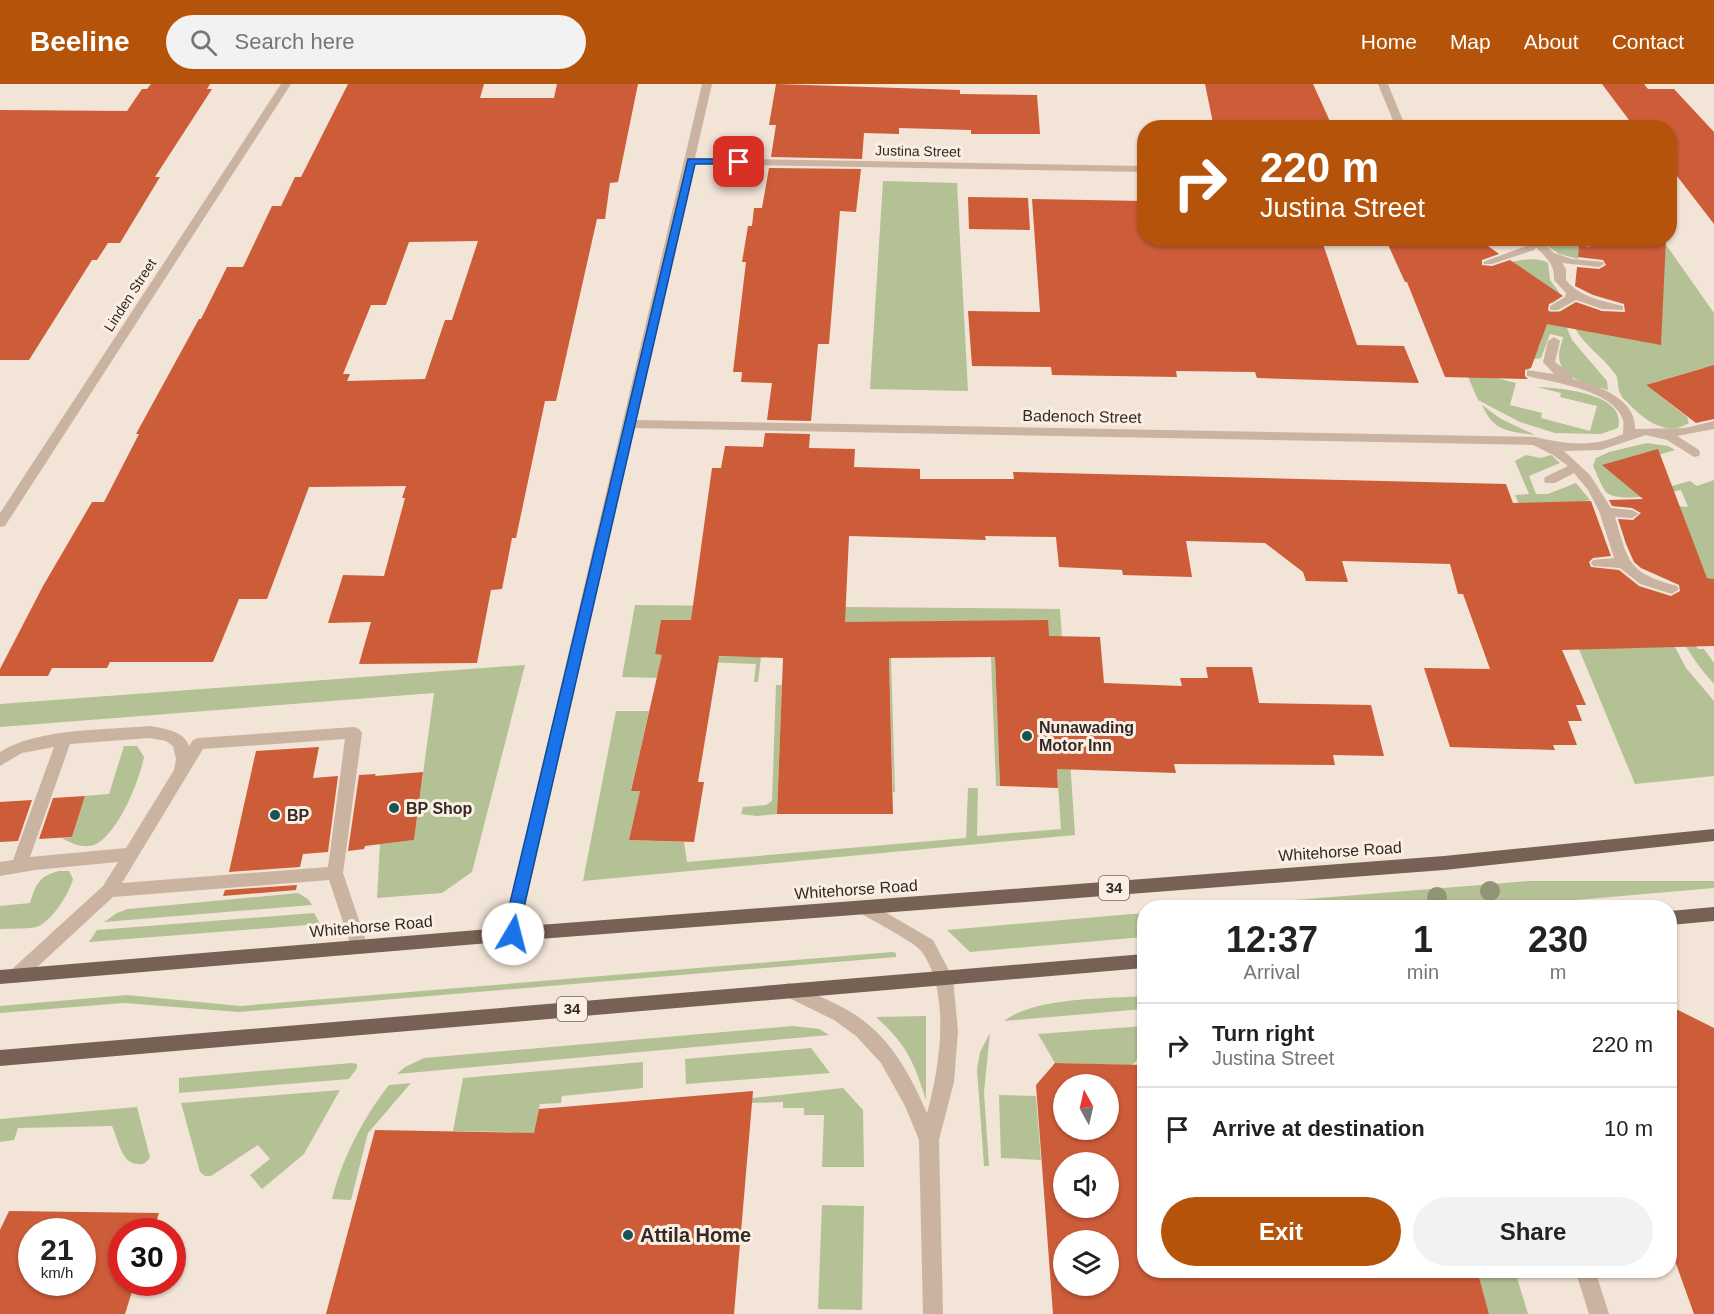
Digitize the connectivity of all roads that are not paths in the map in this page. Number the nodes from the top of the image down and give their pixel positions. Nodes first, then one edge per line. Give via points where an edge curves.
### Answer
1 (286, 84) edge
2 (707, 84) edge
3 (1383, 84) edge
4 (1398, 120) edge
5 (691, 161) junction
6 (1137, 169) edge
7 (1531, 246) edge
8 (1540, 246) edge
9 (1551, 256) junction
10 (1488, 262) dead end
11 (1599, 264) dead end
12 (1571, 293) junction
13 (1554, 308) dead end
14 (1619, 308) dead end
15 (1554, 342) dead end
16 (1531, 373) dead end
17 (1576, 383) junction
18 (628, 424) junction
19 (1714, 425) edge
20 (1661, 433) junction
21 (1629, 436) junction
22 (1551, 446) junction
23 (1694, 453) dead end
24 (1576, 467) junction
25 (1550, 480) dead end
26 (1607, 512) junction
27 (1632, 514) dead end
28 (0, 523) edge
29 (1598, 563) dead end
30 (1623, 563) junction
31 (1672, 590) dead end
32 (64, 739) junction
33 (0, 760) edge
34 (182, 770) junction
35 (1714, 835) edge
36 (132, 854) junction
37 (19, 866) junction
38 (0, 869) edge
39 (335, 873) junction
40 (109, 891) junction
41 (867, 908) junction
42 (1714, 914) edge
43 (1677, 917) edge
44 (513, 934) junction
45 (359, 947) junction
46 (1137, 962) edge
47 (8, 976) edge
48 (944, 978) junction
49 (789, 990) junction
50 (0, 1058) edge
51 (929, 1140) junction
52 (1588, 1278) edge
53 (933, 1314) edge
54 (1599, 1314) edge

1 - 28 street, Linden Street
2 - 5 street
3 - 4 street
5 - 6 street, Justina Street
5 - 18 street
7 - 10 street
8 - 9 street
9 - 11 street
9 - 12 street via 1560,269 1560,280
12 - 13 street via 1571,299
12 - 14 street via 1599,305
15 - 17 street via 1549,362
16 - 17 street
17 - 21 street via 1609,396 1623,410 1631,429
18 - 22 street, Badenoch Street via 1534,441
18 - 44 street
19 - 20 street
20 - 21 street via 1636,432
20 - 23 street
21 - 22 street via 1607,445
22 - 24 street
24 - 25 street
24 - 26 street
26 - 27 street
26 - 30 street
29 - 30 street
30 - 31 street via 1638,578
32 - 33 street via 18,748
32 - 34 street via 150,732 170,736 180,743
32 - 37 street
34 - 36 street
34 - 39 street via 198,744 354,732
35 - 41 main road, Whitehorse Road / 34 via 1444,863
36 - 37 street
36 - 40 street
37 - 38 street
39 - 40 street
39 - 45 street
40 - 47 street
41 - 44 main road, Whitehorse Road / 34
41 - 48 street via 927,945
42 - 43 main road
44 - 45 main road, Whitehorse Road / 34
45 - 47 main road, Whitehorse Road / 34
46 - 48 main road, 34
48 - 49 main road, 34
48 - 51 street via 949,1031 945,1082
49 - 50 main road, 34
49 - 51 street via 847,1019 872,1038 892,1061
51 - 53 street
52 - 54 street

